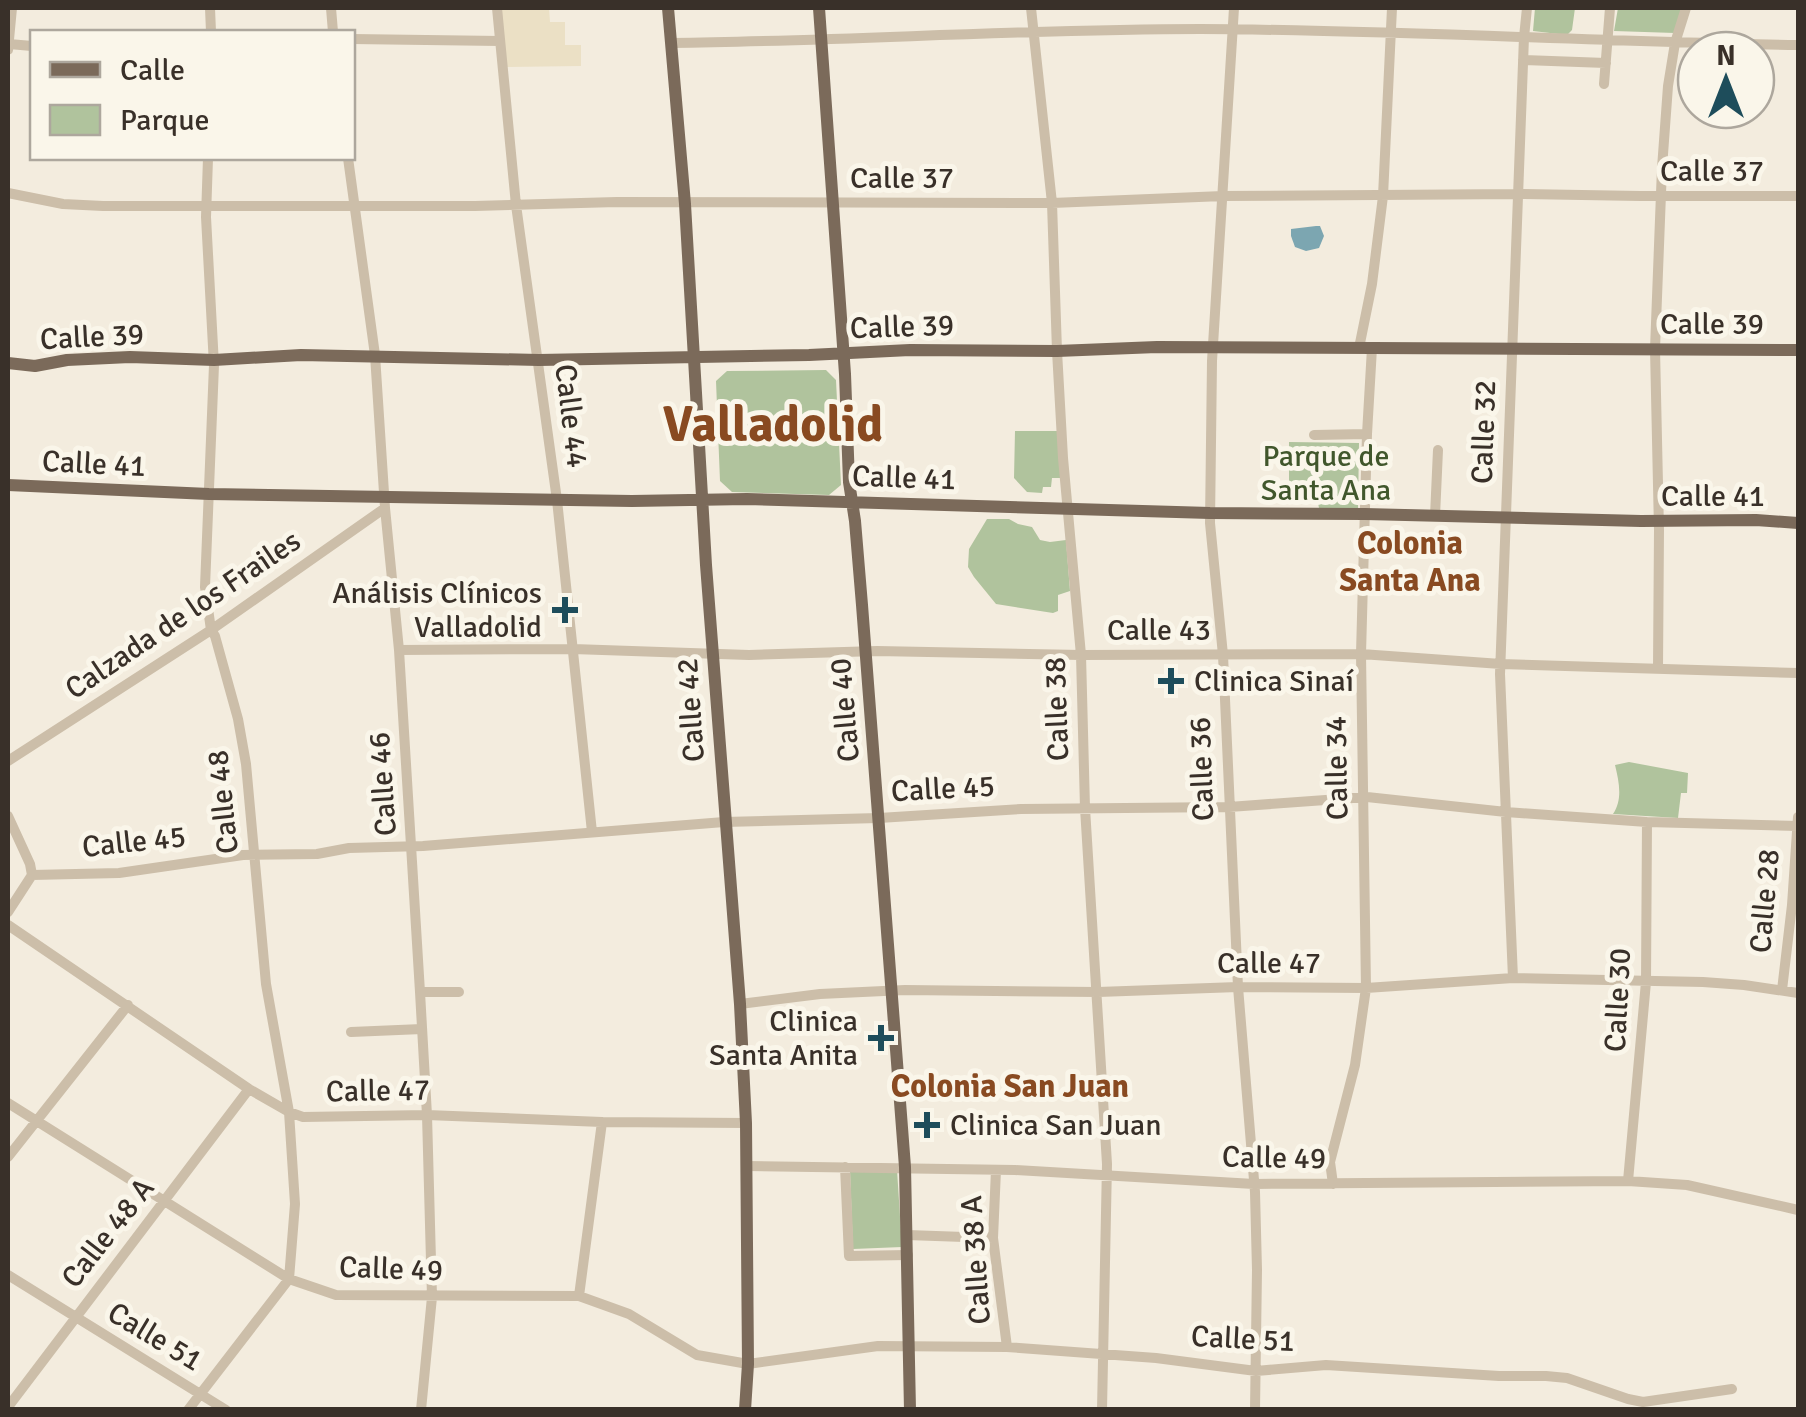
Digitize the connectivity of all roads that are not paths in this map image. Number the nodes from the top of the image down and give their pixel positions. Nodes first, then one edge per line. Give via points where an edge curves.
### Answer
1 (12, 8) edge
2 (496, 8) edge
3 (668, 8) edge
4 (819, 8) edge
5 (1031, 8) edge
6 (1234, 8) edge
7 (1392, 8) edge
8 (1527, 8) edge
9 (1610, 8) edge
10 (1686, 8) edge
11 (1033, 30) junction
12 (1233, 30) junction
13 (1391, 33) junction
14 (1524, 37) junction
15 (355, 39) edge
16 (820, 40) junction
17 (500, 41) junction
18 (1607, 41) junction
19 (671, 43) junction
20 (1675, 43) junction
21 (1798, 44) edge
22 (8, 47) edge
23 (1523, 60) junction
24 (1606, 63) junction
25 (1604, 84) dead end
26 (208, 160) edge
27 (348, 160) edge
28 (8, 193) edge
29 (1520, 194) junction
30 (1223, 196) junction
31 (1383, 196) junction
32 (1661, 196) junction
33 (1798, 196) edge
34 (832, 203) junction
35 (1052, 203) junction
36 (685, 204) junction
37 (516, 205) junction
38 (206, 206) junction
39 (354, 206) junction
40 (1212, 348) junction
41 (1366, 348) junction
42 (1512, 350) junction
43 (1655, 350) junction
44 (1798, 350) edge
45 (1057, 351) junction
46 (843, 354) junction
47 (375, 355) junction
48 (696, 358) junction
49 (214, 360) junction
50 (538, 360) junction
51 (8, 363) edge
52 (1314, 434) dead end
53 (1367, 434) junction
54 (1438, 450) dead end
55 (8, 485) edge
56 (209, 494) junction
57 (556, 500) junction
58 (704, 500) junction
59 (852, 502) junction
60 (385, 503) junction
61 (1067, 510) junction
62 (1210, 513) junction
63 (1365, 514) junction
64 (1435, 516) junction
65 (1505, 518) junction
66 (1659, 521) junction
67 (1798, 523) edge
68 (211, 630) junction
69 (573, 649) junction
70 (400, 650) junction
71 (865, 652) junction
72 (1360, 654) junction
73 (712, 655) junction
74 (1081, 655) junction
75 (1223, 655) junction
76 (1501, 664) junction
77 (1658, 667) junction
78 (1798, 673) edge
79 (8, 761) edge
80 (1362, 797) junction
81 (1228, 807) junction
82 (1086, 808) junction
83 (1506, 812) junction
84 (8, 816) edge
85 (879, 818) junction
86 (724, 822) junction
87 (1647, 822) junction
88 (1798, 823) edge
89 (592, 832) junction
90 (412, 846) junction
91 (253, 854) junction
92 (32, 875) junction
93 (8, 912) edge
94 (8, 926) edge
95 (1514, 978) junction
96 (1646, 982) junction
97 (1238, 986) junction
98 (1366, 988) junction
99 (1782, 990) junction
100 (892, 991) junction
101 (420, 992) junction
102 (459, 992) dead end
103 (1098, 992) junction
104 (1798, 993) edge
105 (740, 1004) junction
106 (128, 1005) junction
107 (422, 1029) junction
108 (350, 1032) dead end
109 (249, 1089) junction
110 (8, 1103) edge
111 (289, 1112) junction
112 (427, 1115) junction
113 (37, 1121) junction
114 (602, 1122) junction
115 (746, 1122) junction
116 (8, 1157) edge
117 (746, 1166) junction
118 (905, 1167) junction
119 (846, 1168) junction
120 (996, 1170) junction
121 (1107, 1177) junction
122 (1628, 1181) junction
123 (1254, 1184) junction
124 (1333, 1184) junction
125 (166, 1200) junction
126 (1798, 1210) edge
127 (907, 1236) junction
128 (993, 1238) junction
129 (908, 1255) junction
130 (8, 1275) edge
131 (289, 1279) junction
132 (579, 1296) junction
133 (432, 1297) junction
134 (74, 1318) junction
135 (909, 1345) junction
136 (1007, 1346) junction
137 (1102, 1354) junction
138 (748, 1364) junction
139 (1256, 1371) junction
140 (1732, 1389) dead end
141 (200, 1394) junction
142 (8, 1407) edge
143 (188, 1410) edge
144 (226, 1410) edge
145 (421, 1410) edge
146 (745, 1410) edge
147 (910, 1410) edge
148 (1102, 1410) edge
149 (1254, 1410) edge

1 - 22 street
2 - 17 street, Calle 44
3 - 19 main road, Calle 42
4 - 16 main road, Calle 40
5 - 11 street, Calle 38
6 - 12 street, Calle 36
7 - 13 street, Calle 34
8 - 14 street, Calle 32
9 - 18 street
10 - 20 street
11 - 12 street
11 - 16 street
11 - 35 street, Calle 38
12 - 13 street
12 - 30 street, Calle 36
13 - 14 street
13 - 31 street, Calle 34
14 - 18 street
14 - 23 street, Calle 32
15 - 17 street
16 - 19 street
16 - 34 main road, Calle 40
17 - 37 street, Calle 44
18 - 20 street
18 - 24 street
19 - 36 main road, Calle 42
20 - 21 street
20 - 32 street
23 - 24 street
23 - 29 street, Calle 32
24 - 25 street
26 - 38 street, Calle 48
27 - 39 street, Calle 46
28 - 38 street, Calle 37 via 74,205
29 - 31 street, Calle 37
29 - 32 street, Calle 37
29 - 42 street, Calle 32
30 - 31 street, Calle 37
30 - 35 street, Calle 37
30 - 40 street, Calle 36
31 - 41 street, Calle 34
32 - 33 street, Calle 37
32 - 43 street
34 - 35 street, Calle 37
34 - 36 street, Calle 37
34 - 46 main road, Calle 40
35 - 45 street, Calle 38
36 - 37 street, Calle 37
36 - 48 main road, Calle 42
37 - 39 street, Calle 37
37 - 50 street, Calle 44
38 - 39 street, Calle 37
38 - 49 street, Calle 48
39 - 47 street, Calle 46
40 - 41 main road, Calle 39
40 - 45 main road, Calle 39
40 - 62 street, Calle 36
41 - 42 main road, Calle 39
41 - 53 street, Calle 34
42 - 43 main road, Calle 39
42 - 65 street, Calle 32
43 - 44 main road, Calle 39
43 - 66 street
45 - 46 main road, Calle 39
45 - 61 street, Calle 38
46 - 48 main road, Calle 39
46 - 59 main road, Calle 40
47 - 49 main road, Calle 39
47 - 50 main road, Calle 39
47 - 60 street, Calle 46
48 - 50 main road, Calle 39
48 - 58 main road, Calle 42
49 - 51 main road, Calle 39
49 - 56 street, Calle 48
50 - 57 street, Calle 44
52 - 53 street
53 - 63 street, Calle 34
54 - 64 street
55 - 56 main road, Calle 41
56 - 60 main road, Calle 41
56 - 68 street, Calle 48 via 204,587
57 - 58 main road, Calle 41
57 - 60 main road, Calle 41
57 - 69 street, Calle 44
58 - 59 main road, Calle 41
58 - 73 main road, Calle 42
59 - 61 main road, Calle 41
59 - 71 main road, Calle 40
60 - 68 street, Calzada de los Frailes
60 - 70 street, Calle 46
61 - 62 main road, Calle 41
61 - 74 street, Calle 38
62 - 63 main road, Calle 41
62 - 75 street, Calle 36
63 - 64 main road, Calle 41
63 - 72 street, Calle 34
64 - 65 main road, Calle 41
65 - 66 main road, Calle 41
65 - 76 street, Calle 32
66 - 67 main road, Calle 41
66 - 77 street
68 - 79 street, Calzada de los Frailes
68 - 91 street, Calle 48 via 238,719
69 - 70 street, Calle 43
69 - 73 street, Calle 43
69 - 89 street, Calle 44
70 - 90 street, Calle 46
71 - 73 street, Calle 43
71 - 74 street, Calle 43
71 - 85 main road, Calle 40
72 - 75 street, Calle 43
72 - 76 street, Calle 43
72 - 80 street, Calle 34
73 - 86 main road, Calle 42
74 - 75 street, Calle 43
74 - 82 street, Calle 38
75 - 81 street, Calle 36
76 - 77 street, Calle 43
76 - 83 street, Calle 32
77 - 78 street, Calle 43
80 - 81 street, Calle 45
80 - 83 street, Calle 45
80 - 98 street, Calle 34
81 - 82 street, Calle 45
81 - 97 street, Calle 36
82 - 85 street, Calle 45
82 - 103 street, Calle 38
83 - 87 street, Calle 45
83 - 95 street, Calle 32
84 - 92 street
85 - 86 street, Calle 45
85 - 100 main road, Calle 40
86 - 89 street, Calle 45
86 - 105 main road, Calle 42
87 - 88 street, Calle 45
87 - 96 street, Calle 30
88 - 99 street, Calle 28
89 - 90 street, Calle 45
90 - 91 street, Calle 45
90 - 101 street, Calle 46
91 - 92 street, Calle 45 via 119,873
91 - 111 street, Calle 48 via 266,984
92 - 93 street
94 - 106 street, Calle 47
95 - 96 street, Calle 47
95 - 98 street, Calle 47
96 - 99 street, Calle 47
96 - 122 street, Calle 30
97 - 98 street, Calle 47
97 - 103 street, Calle 47
97 - 123 street, Calle 36
98 - 124 street, Calle 34 via 1330,1162
99 - 104 street, Calle 47
100 - 103 street, Calle 47
100 - 105 street, Calle 47
100 - 118 main road, Calle 40
101 - 102 street
101 - 107 street, Calle 46
103 - 121 street, Calle 38
105 - 115 main road, Calle 42
106 - 109 street, Calle 47
106 - 113 street
107 - 108 street
107 - 112 street, Calle 46
109 - 111 street, Calle 47
109 - 125 street, Calle 48 A
110 - 113 street, Calle 49
111 - 112 street, Calle 47
111 - 131 street, Calle 48
112 - 114 street, Calle 47
112 - 133 street, Calle 46
113 - 116 street
113 - 125 street, Calle 49
114 - 115 street, Calle 47
114 - 132 street
115 - 117 main road, Calle 42
117 - 119 street, Calle 49
117 - 138 main road, Calle 42
118 - 119 street, Calle 49
118 - 120 street, Calle 49
118 - 127 main road, Calle 40
119 - 129 street via 849,1256
120 - 121 street, Calle 49
120 - 128 street, Calle 38 A
121 - 123 street, Calle 49
121 - 137 street, Calle 38
122 - 124 street, Calle 49
122 - 126 street, Calle 49 via 1686,1185
123 - 124 street, Calle 49
123 - 139 street, Calle 36
125 - 131 street, Calle 49
125 - 134 street, Calle 48 A
127 - 128 street
127 - 129 main road, Calle 40
128 - 136 street, Calle 38 A
129 - 135 main road, Calle 40
130 - 134 street, Calle 51
131 - 133 street, Calle 49 via 336,1295
131 - 141 street
132 - 133 street, Calle 49
132 - 138 street, Calle 49 via 629,1314 697,1355
133 - 145 street, Calle 46
134 - 141 street, Calle 51
134 - 142 street, Calle 48 A
135 - 136 street, Calle 51
135 - 138 street, Calle 51
135 - 147 main road, Calle 40
136 - 137 street, Calle 51
137 - 139 street, Calle 51
137 - 148 street, Calle 38
138 - 146 main road, Calle 42
139 - 140 street, Calle 51 via 1326,1366 1546,1376 1643,1402
139 - 149 street, Calle 36
141 - 143 street
141 - 144 street, Calle 51

